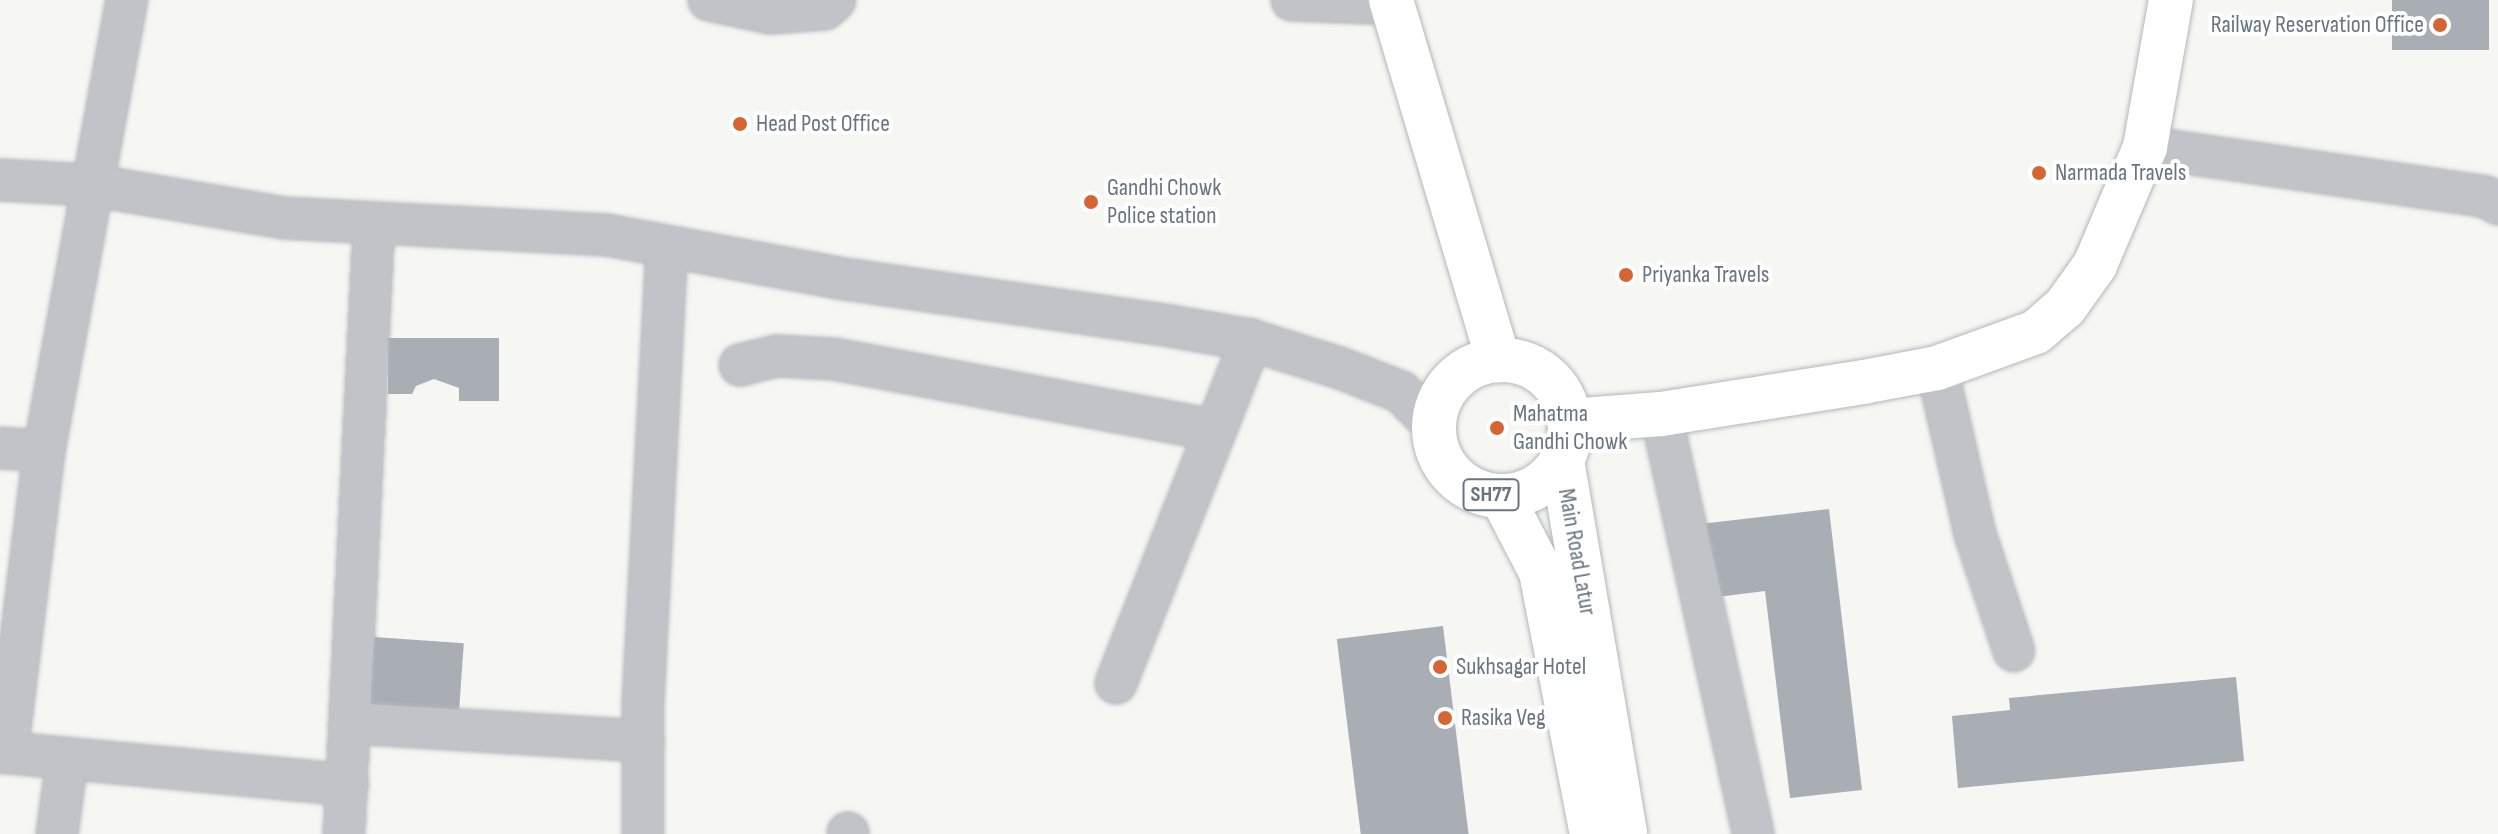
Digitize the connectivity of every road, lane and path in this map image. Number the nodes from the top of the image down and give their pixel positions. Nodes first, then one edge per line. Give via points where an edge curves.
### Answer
1 (127, 0) edge
2 (709, 0) edge
3 (835, 0) edge
4 (1292, 0) edge
5 (2171, 0) edge
6 (1392, 2) edge
7 (2145, 147) junction
8 (0, 180) edge
9 (91, 185) junction
10 (2498, 204) edge
11 (374, 223) junction
12 (667, 248) junction
13 (1251, 340) junction
14 (1498, 360) junction
15 (740, 365) dead end
16 (1937, 368) junction
17 (1661, 414) junction
18 (1434, 425) junction
19 (1215, 430) junction
20 (1566, 441) junction
21 (0, 448) edge
22 (44, 451) junction
23 (1502, 497) junction
24 (2014, 651) dead end
25 (1116, 683) dead end
26 (350, 723) junction
27 (643, 741) junction
28 (4, 752) edge
29 (67, 761) junction
30 (347, 785) junction
31 (57, 834) edge
32 (344, 834) edge
33 (643, 834) edge
34 (1592, 834) edge
35 (1625, 834) edge
36 (1753, 834) edge

1 - 9 street
2 - 3 street via 770,13 825,9
4 - 6 street
5 - 7 main road
6 - 14 main road
7 - 10 street via 2486,197
7 - 16 main road via 2095,265 2065,307 2036,332
8 - 9 street
9 - 11 street via 284,218
9 - 22 street
11 - 12 street via 607,235
11 - 26 street
12 - 13 street
12 - 27 street
13 - 18 street via 1401,392
13 - 19 street
14 - 18 main road via 1468,369 1450,383
14 - 20 main road via 1545,375 1565,402
15 - 19 street via 777,356 823,358
16 - 17 main road
16 - 24 street via 1975,534
17 - 20 main road
17 - 36 street
18 - 23 main road, SH77 via 1446,467 1463,484
19 - 25 street
20 - 23 main road, SH77 via 1542,483
20 - 35 main road, Main Road Latur
21 - 22 street
22 - 28 street
23 - 34 main road, Main Road Latur / SH77 via 1541,572
26 - 27 street
26 - 30 street
27 - 33 street
28 - 29 street
29 - 30 street
29 - 31 street
30 - 32 street

